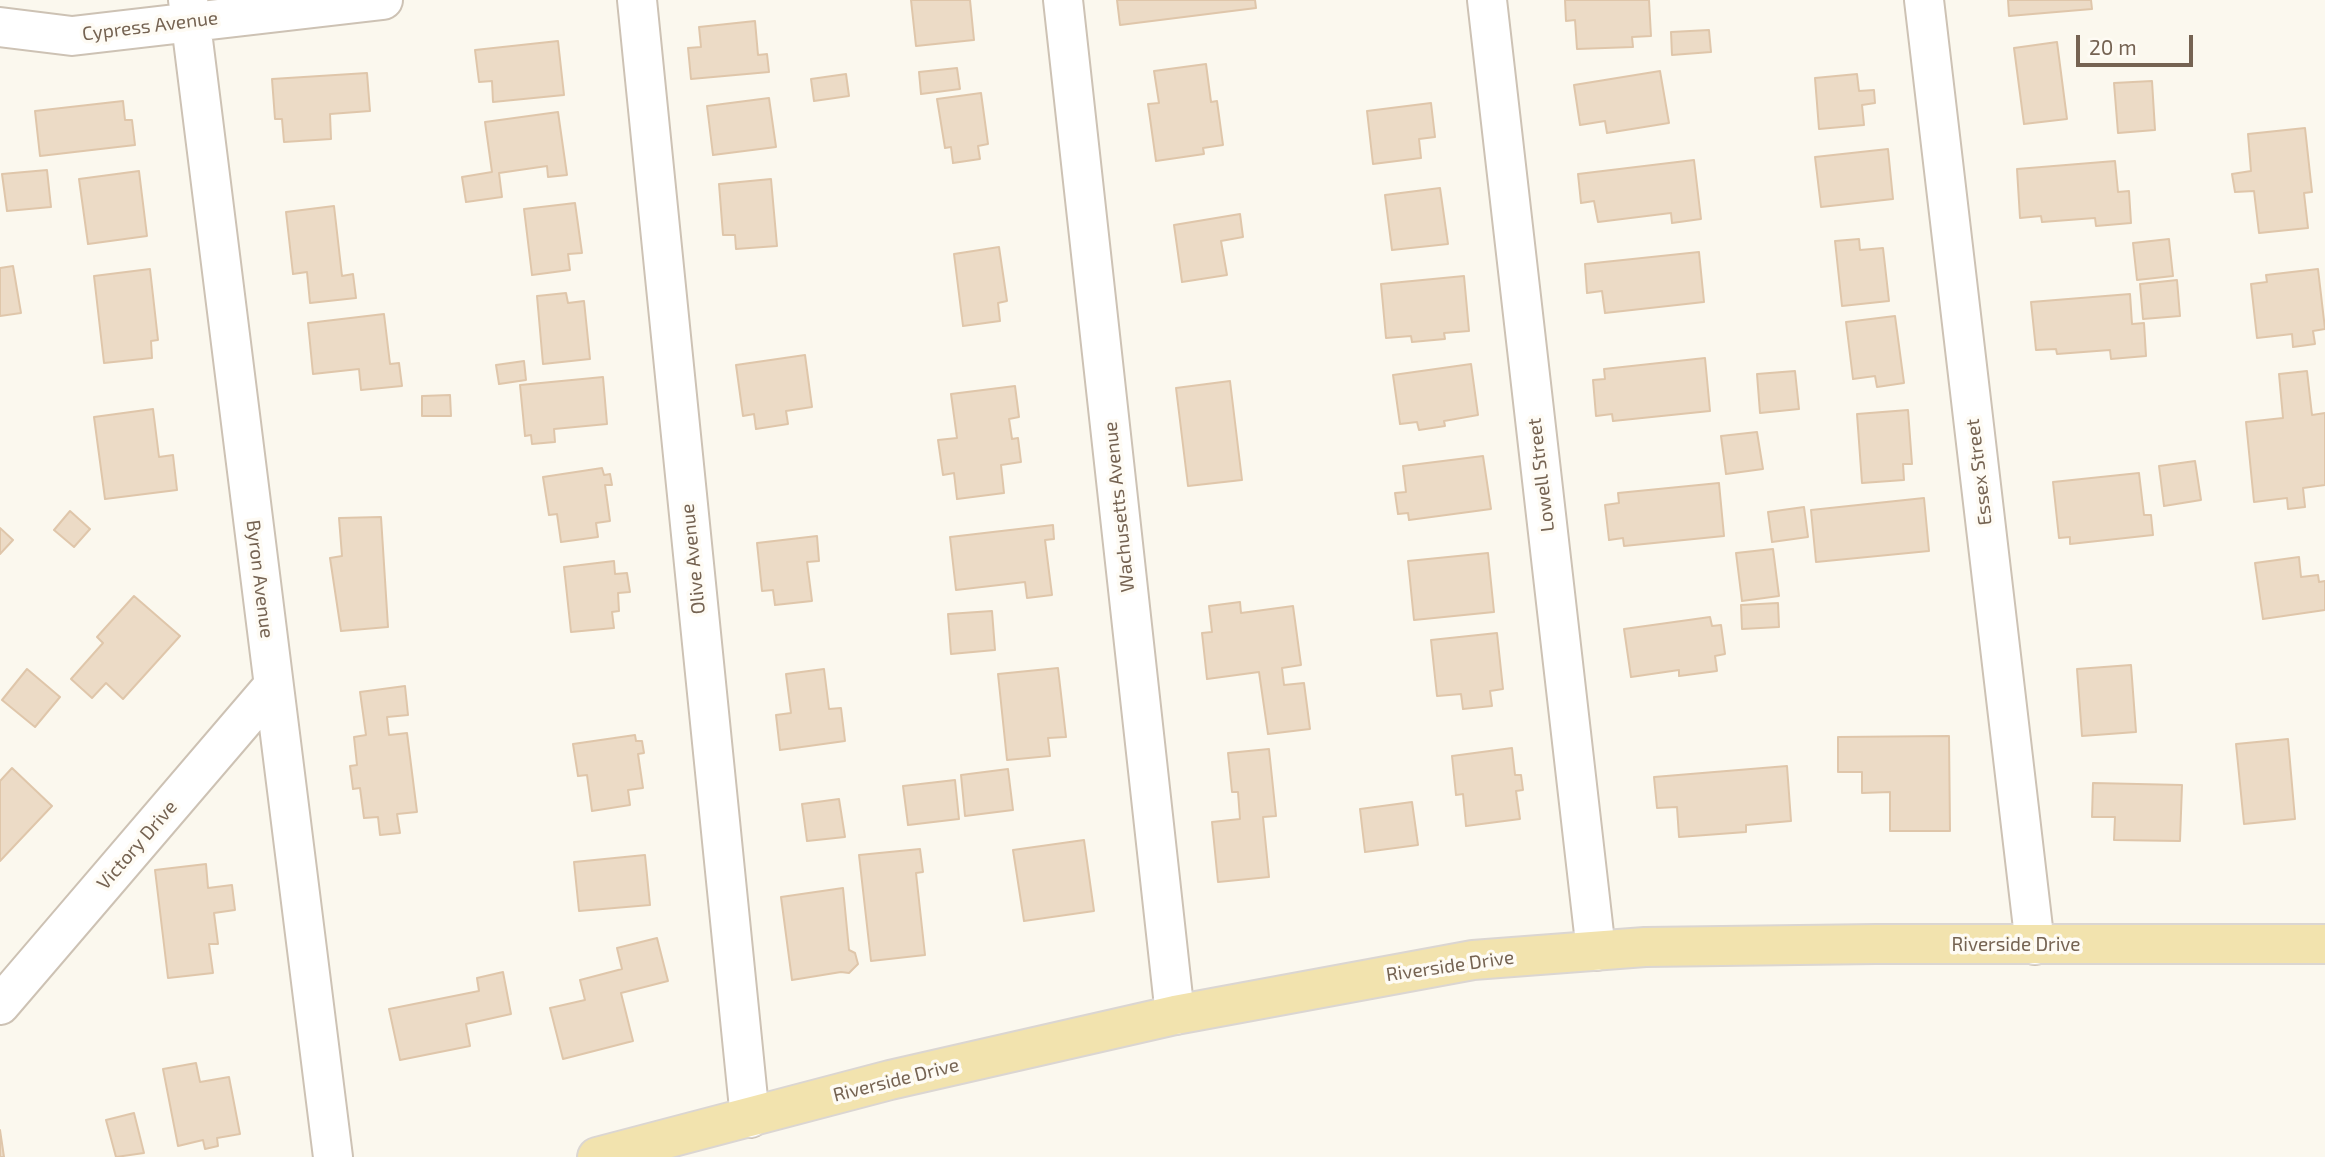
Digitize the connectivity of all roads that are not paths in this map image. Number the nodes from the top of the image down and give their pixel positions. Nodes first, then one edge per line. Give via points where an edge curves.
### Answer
1 (383, 0) edge
2 (637, 0) edge
3 (1063, 0) edge
4 (1487, 0) edge
5 (1924, 0) edge
6 (189, 11) edge
7 (0, 27) edge
8 (274, 686) junction
9 (2325, 944) edge
10 (2035, 945) junction
11 (1595, 951) junction
12 (0, 1004) edge
13 (1175, 1015) junction
14 (750, 1118) junction
15 (333, 1157) edge
16 (597, 1157) edge

1 - 6 street, Cypress Avenue
2 - 14 street, Olive Avenue
3 - 13 street, Wachusetts Avenue
4 - 11 street, Lowell Street
5 - 10 street, Essex Street
6 - 7 street, Cypress Avenue via 72,36
6 - 8 street, Byron Avenue
8 - 12 street, Victory Drive
8 - 15 street, Byron Avenue
9 - 10 main road, Riverside Drive
10 - 11 main road, Riverside Drive
11 - 13 main road, Riverside Drive via 1473,960
13 - 14 main road, Riverside Drive via 890,1080
14 - 16 main road, Riverside Drive

